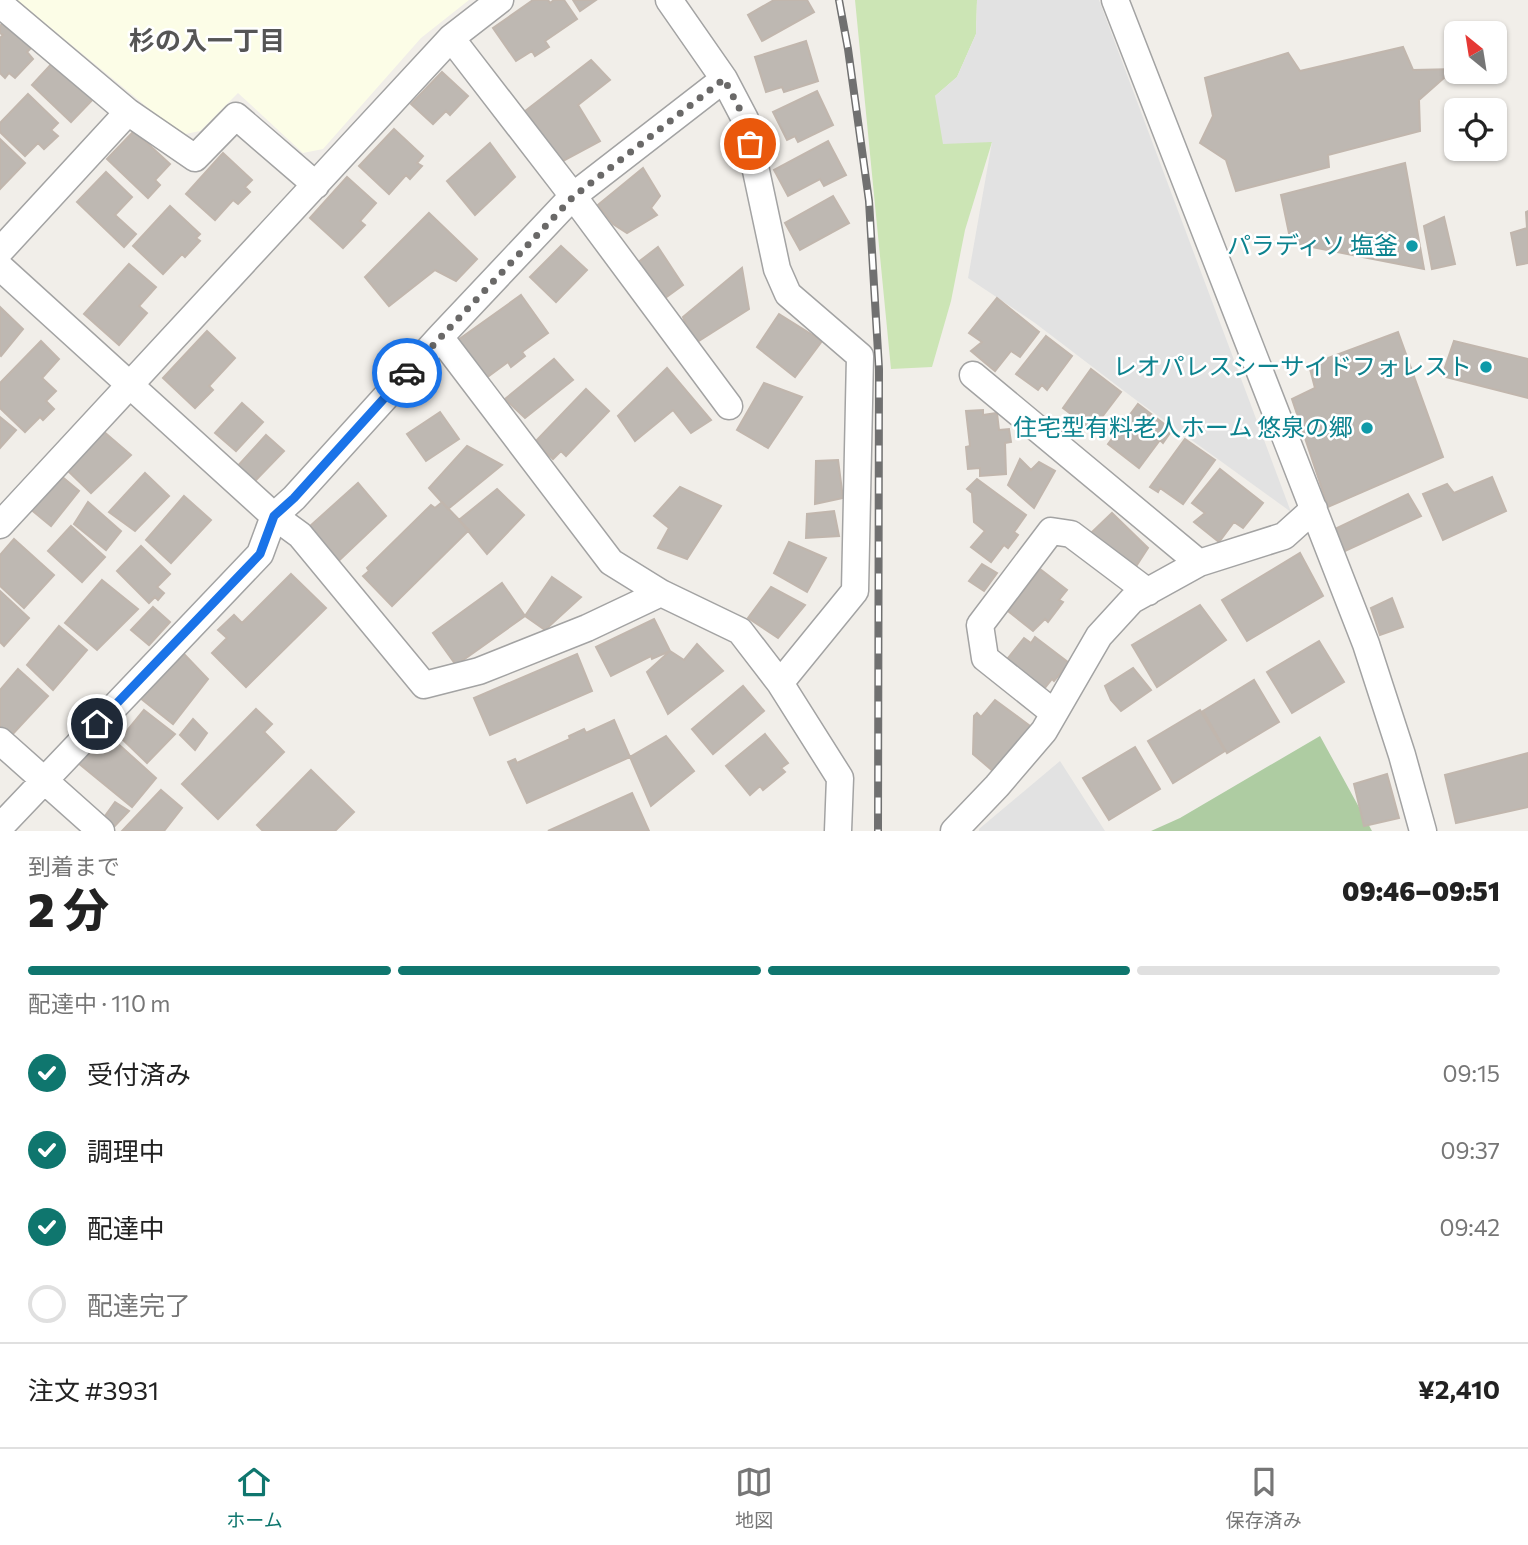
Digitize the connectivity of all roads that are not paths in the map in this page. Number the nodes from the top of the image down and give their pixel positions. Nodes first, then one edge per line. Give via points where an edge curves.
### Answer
1 (500, 0) edge
2 (669, 0) edge
3 (1115, 0) edge
4 (0, 4) edge
5 (451, 38) junction
6 (724, 79) junction
7 (128, 111) junction
8 (316, 185) junction
9 (573, 197) junction
10 (0, 251) edge
11 (0, 267) edge
12 (440, 337) junction
13 (973, 375) dead end
14 (130, 387) junction
15 (729, 405) dead end
16 (1314, 509) junction
17 (274, 516) junction
18 (0, 525) edge
19 (1199, 563) junction
20 (1148, 592) junction
21 (661, 593) junction
22 (780, 683) junction
23 (1054, 713) junction
24 (0, 741) edge
25 (43, 780) junction
26 (0, 827) edge
27 (101, 831) edge
28 (838, 831) edge
29 (954, 831) edge
30 (1423, 831) edge

1 - 5 street
2 - 6 street
3 - 16 street
4 - 7 street
5 - 8 street
5 - 9 street
6 - 9 street
6 - 22 street via 745,119 776,269 788,294 860,356 855,591
7 - 8 street via 195,158 236,116
7 - 10 street
8 - 14 street
9 - 12 street
9 - 15 street
11 - 14 street
12 - 17 street
12 - 21 street via 611,562
13 - 19 street
14 - 17 street
14 - 18 street
16 - 19 street via 1284,536
16 - 30 street via 1366,644
17 - 21 street via 300,535 424,685 479,671
17 - 25 street via 260,554
19 - 20 street
20 - 23 street via 1132,600 1099,636
20 - 23 street via 1071,534 1051,531 980,625 985,659
21 - 22 street via 740,631
22 - 28 street via 839,778
23 - 29 street via 1044,731
24 - 25 street
25 - 26 street
25 - 27 street

